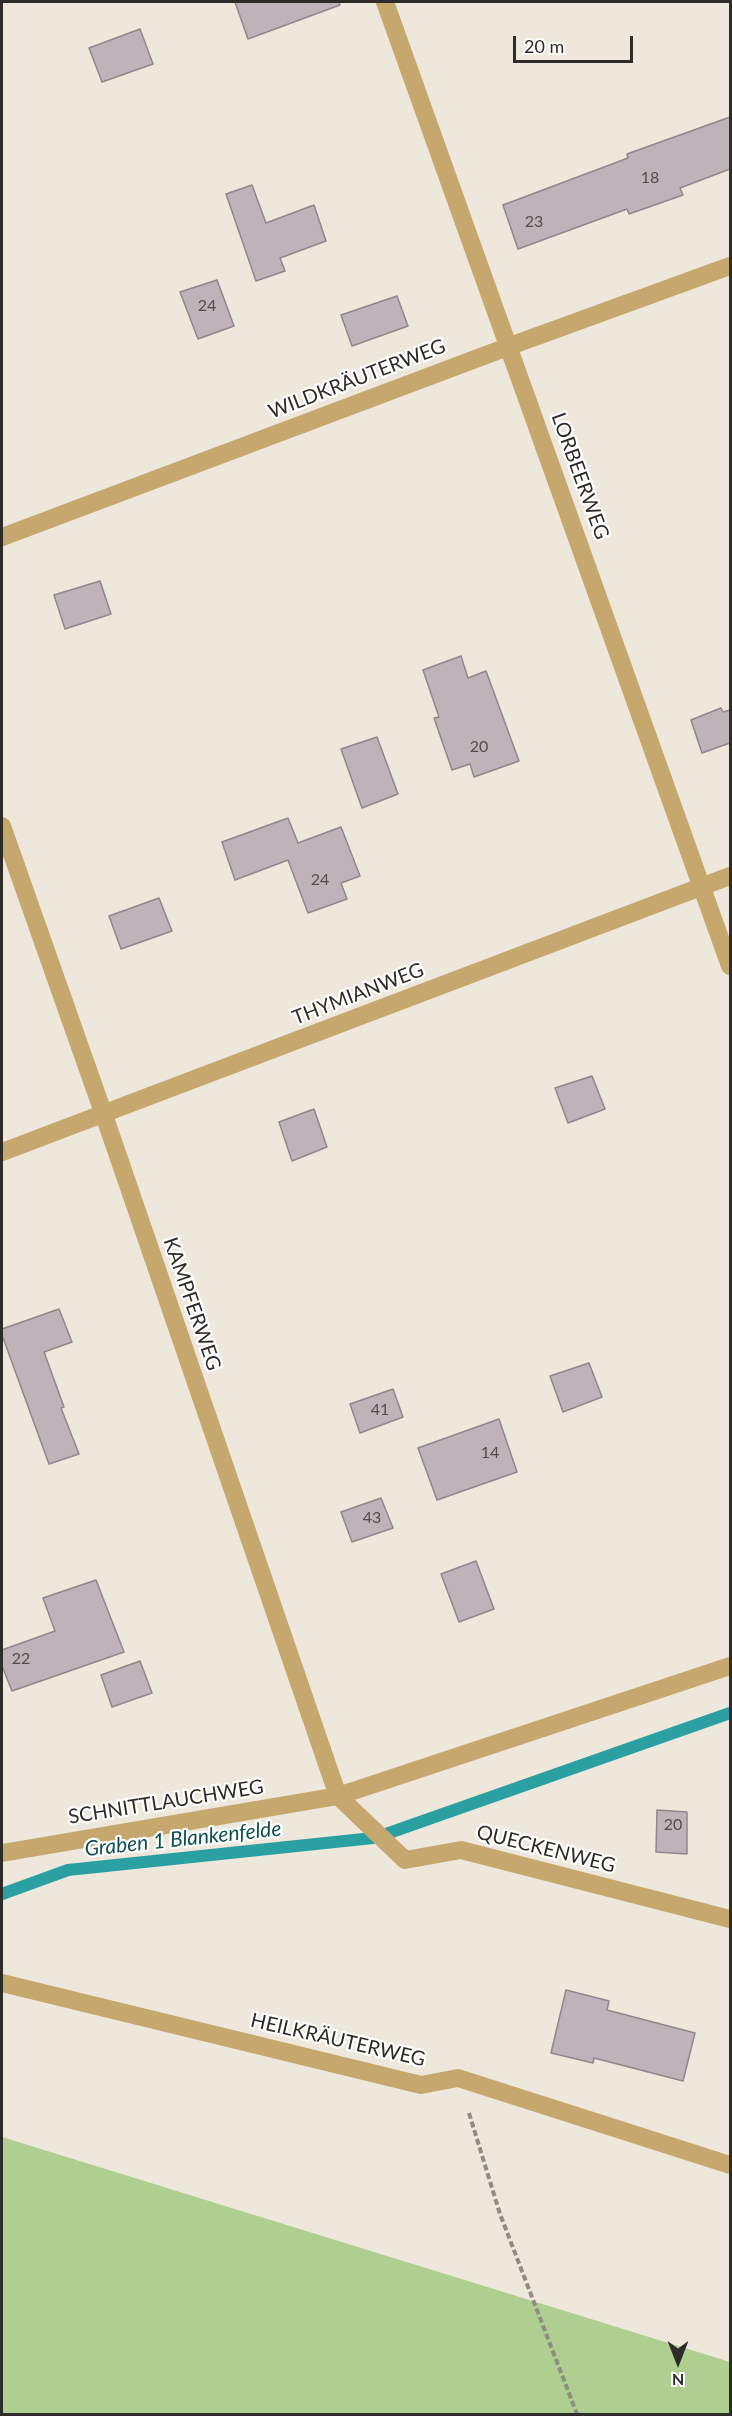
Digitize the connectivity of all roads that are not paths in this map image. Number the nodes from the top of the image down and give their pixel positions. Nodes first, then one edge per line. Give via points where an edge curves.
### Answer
1 (385, 2) edge
2 (730, 267) edge
3 (510, 346) junction
4 (2, 537) edge
5 (2, 826) edge
6 (730, 876) edge
7 (703, 887) junction
8 (730, 966) edge
9 (104, 1115) junction
10 (2, 1152) edge
11 (730, 1666) edge
12 (338, 1797) junction
13 (2, 1853) edge
14 (730, 1919) edge
15 (2, 1983) edge
16 (730, 2165) edge

1 - 3 lane, LORBEERWEG
2 - 3 lane, WILDKRÄUTERWEG
3 - 4 lane, WILDKRÄUTERWEG
3 - 7 lane, LORBEERWEG
5 - 9 lane, KAMPFERWEG
6 - 7 lane, THYMIANWEG
7 - 8 lane, LORBEERWEG
7 - 9 lane, THYMIANWEG
9 - 10 lane, THYMIANWEG
9 - 12 lane, KAMPFERWEG
11 - 12 lane, SCHNITTLAUCHWEG
12 - 13 lane, SCHNITTLAUCHWEG
12 - 14 lane, QUECKENWEG via 405,1860 461,1850
15 - 16 lane, HEILKRÄUTERWEG via 421,2085 459,2078

